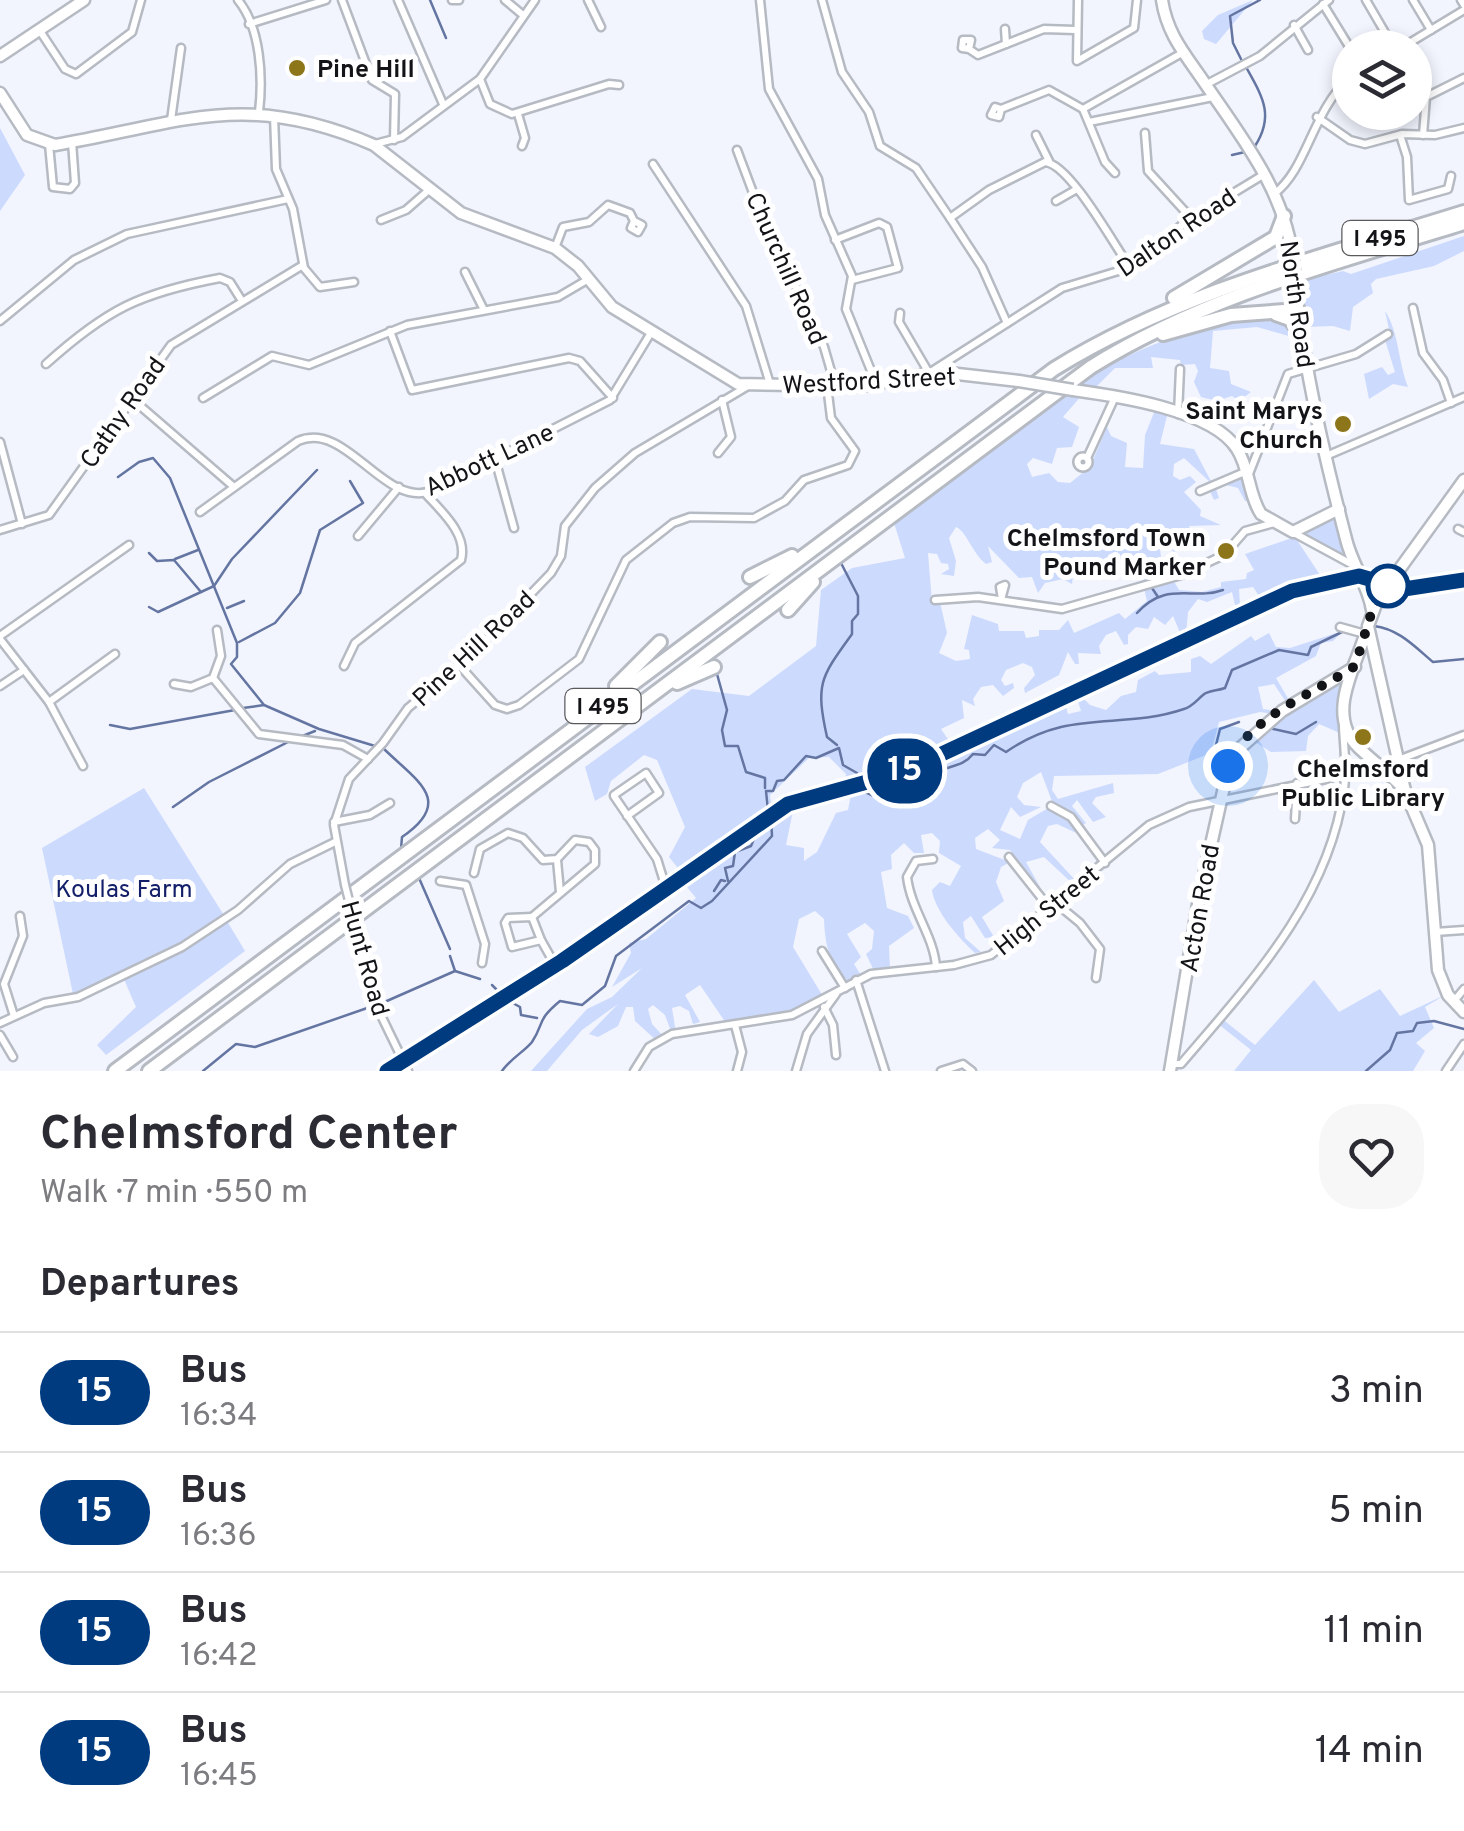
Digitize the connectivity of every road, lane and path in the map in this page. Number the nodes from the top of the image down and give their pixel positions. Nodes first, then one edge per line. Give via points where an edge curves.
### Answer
1 (84, 0) edge
2 (141, 0) edge
3 (238, 0) edge
4 (326, 0) edge
5 (342, 0) edge
6 (398, 0) edge
7 (505, 0) edge
8 (536, 0) edge
9 (760, 0) edge
10 (822, 0) edge
11 (1078, 0) edge
12 (1137, 0) edge
13 (1162, 0) edge
14 (1366, 0) edge
15 (1413, 0) edge
16 (591, 1) edge
17 (1326, 2) edge
18 (71, 4) edge
19 (1463, 5) edge
20 (522, 15) junction
21 (250, 24) junction
22 (1294, 25) junction
23 (601, 28) dead end
24 (1004, 30) dead end
25 (1075, 30) junction
26 (1341, 30) edge
27 (1386, 30) edge
28 (1431, 30) joint
29 (40, 32) junction
30 (1006, 44) junction
31 (180, 48) dead end
32 (970, 48) dead end
33 (1308, 50) dead end
34 (1182, 52) junction
35 (0, 56) edge
36 (1464, 78) edge
37 (480, 79) junction
38 (1206, 84) junction
39 (618, 86) dead end
40 (0, 93) edge
41 (1213, 96) junction
42 (1332, 100) edge
43 (442, 104) junction
44 (1002, 109) dead end
45 (1083, 109) junction
46 (259, 112) junction
47 (274, 114) junction
48 (518, 114) junction
49 (1318, 117) junction
50 (171, 120) junction
51 (1089, 122) junction
52 (1464, 128) edge
53 (1145, 132) dead end
54 (1400, 134) junction
55 (1036, 135) dead end
56 (1423, 135) junction
57 (394, 140) junction
58 (72, 142) junction
59 (49, 144) junction
60 (374, 145) junction
61 (522, 146) dead end
62 (737, 150) dead end
63 (1050, 160) junction
64 (653, 164) dead end
65 (1115, 173) dead end
66 (1451, 176) dead end
67 (1272, 184) junction
68 (1076, 189) junction
69 (430, 190) junction
70 (288, 199) junction
71 (1056, 201) dead end
72 (1464, 211) edge
73 (1284, 216) junction
74 (950, 218) junction
75 (1191, 218) junction
76 (382, 220) dead end
77 (634, 221) dead end
78 (1464, 223) edge
79 (1290, 238) junction
80 (835, 240) junction
81 (1266, 244) junction
82 (555, 248) junction
83 (303, 265) junction
84 (1131, 268) junction
85 (466, 272) dead end
86 (587, 280) junction
87 (852, 280) junction
88 (354, 282) dead end
89 (242, 301) junction
90 (1413, 308) dead end
91 (484, 310) junction
92 (1298, 310) junction
93 (900, 313) dead end
94 (1264, 313) junction
95 (0, 321) edge
96 (1007, 323) junction
97 (652, 330) junction
98 (390, 331) junction
99 (1300, 332) junction
100 (1388, 334) dead end
101 (1088, 348) junction
102 (46, 364) dead end
103 (944, 367) junction
104 (1091, 367) junction
105 (1305, 367) junction
106 (1180, 369) dead end
107 (928, 372) junction
108 (876, 383) junction
109 (770, 385) junction
110 (748, 386) junction
111 (831, 386) junction
112 (1115, 396) junction
113 (1464, 397) edge
114 (131, 398) junction
115 (203, 398) dead end
116 (613, 398) junction
117 (722, 400) junction
118 (1451, 403) junction
119 (1178, 415) junction
120 (0, 442) edge
121 (1259, 443) junction
122 (1236, 446) junction
123 (718, 454) dead end
124 (1326, 456) junction
125 (1087, 458) dead end
126 (495, 459) junction
127 (1248, 473) junction
128 (1464, 480) edge
129 (234, 487) junction
130 (400, 487) junction
131 (1200, 490) dead end
132 (425, 493) junction
133 (1338, 509) junction
134 (200, 512) dead end
135 (885, 520) junction
136 (1261, 520) junction
137 (22, 524) junction
138 (846, 524) junction
139 (514, 528) dead end
140 (0, 530) edge
141 (1293, 532) junction
142 (358, 536) dead end
143 (129, 544) dead end
144 (1356, 571) junction
145 (750, 577) dead end
146 (1464, 580) edge
147 (1388, 586) junction
148 (935, 600) dead end
149 (788, 610) dead end
150 (1372, 611) junction
151 (1340, 627) dead end
152 (216, 630) dead end
153 (1367, 630) junction
154 (0, 638) edge
155 (660, 642) dead end
156 (1366, 653) junction
157 (114, 654) dead end
158 (344, 666) dead end
159 (460, 666) junction
160 (1355, 666) junction
161 (714, 667) dead end
162 (24, 670) junction
163 (212, 678) junction
164 (1335, 679) junction
165 (174, 684) dead end
166 (0, 686) edge
167 (1348, 688) junction
168 (49, 702) junction
169 (1344, 726) junction
170 (1464, 734) edge
171 (564, 735) junction
172 (591, 740) junction
173 (1365, 753) junction
174 (1346, 755) junction
175 (1395, 758) junction
176 (368, 759) junction
177 (1377, 761) junction
178 (83, 766) dead end
179 (1346, 768) junction
180 (1297, 784) junction
181 (1406, 791) junction
182 (1220, 801) junction
183 (390, 803) dead end
184 (1051, 806) dead end
185 (628, 816) junction
186 (1295, 819) dead end
187 (334, 822) junction
188 (335, 842) junction
189 (1008, 857) dead end
190 (556, 859) junction
191 (934, 860) dead end
192 (1105, 863) junction
193 (474, 874) dead end
194 (440, 881) dead end
195 (666, 888) junction
196 (560, 893) junction
197 (1054, 907) junction
198 (20, 916) dead end
199 (532, 917) junction
200 (1464, 930) edge
201 (1434, 932) junction
202 (541, 940) junction
203 (822, 951) dead end
204 (482, 963) dead end
205 (556, 966) junction
206 (936, 967) junction
207 (1096, 978) dead end
208 (856, 980) junction
209 (846, 988) junction
210 (837, 993) junction
211 (1461, 996) edge
212 (824, 1007) junction
213 (1464, 1012) edge
214 (14, 1016) junction
215 (0, 1023) edge
216 (735, 1025) junction
217 (0, 1035) edge
218 (1464, 1044) edge
219 (836, 1056) dead end
220 (13, 1057) dead end
221 (406, 1065) edge
222 (1172, 1068) edge
223 (115, 1071) edge
224 (149, 1071) edge
225 (387, 1071) edge
226 (634, 1071) edge
227 (738, 1071) edge
228 (796, 1071) edge
229 (884, 1071) edge
230 (941, 1071) edge
231 (972, 1071) edge
232 (1446, 1071) edge

1 - 18 main road
2 - 29 street via 132,32 76,74 65,69
3 - 21 street
4 - 21 street
5 - 57 street via 372,80 395,94
6 - 43 street
7 - 20 street
8 - 20 street
9 - 80 street via 769,90 817,175
10 - 74 street via 842,72 869,112 880,146 916,168
11 - 25 street
12 - 25 street via 1134,28 1076,61
13 - 34 main road, North Road
14 - 27 street
15 - 28 street
16 - 23 street
17 - 22 street
17 - 26 street
18 - 29 main road
19 - 28 street
20 - 37 street
21 - 46 street via 262,78
22 - 33 street
22 - 38 street via 1260,56
24 - 30 street
25 - 30 street via 1044,28
29 - 35 main road
30 - 32 street via 978,56
31 - 50 street
34 - 38 main road, North Road
34 - 45 street
36 - 56 street via 1426,98
37 - 43 street
37 - 48 street via 494,108
38 - 41 main road, North Road
39 - 48 street
40 - 59 main road via 27,135
41 - 51 street
41 - 67 main road, North Road
42 - 49 street, Dalton Road
43 - 57 street
44 - 45 street via 1046,90
45 - 51 street
46 - 47 main road, Westford Street
46 - 50 main road, Westford Street
47 - 60 main road, Westford Street
47 - 70 street via 274,159
48 - 61 street
49 - 54 street via 1357,144
49 - 67 street, Dalton Road via 1296,166
50 - 58 main road, Westford Street
51 - 65 street
52 - 56 street
53 - 75 street via 1148,171
54 - 56 street
54 - 66 street via 1409,200 1446,190
55 - 63 street
57 - 60 street
58 - 59 main road, Westford Street
58 - 59 street via 76,183 70,189 54,187
60 - 69 main road, Westford Street
62 - 111 street, Churchill Road via 824,347
63 - 68 street
63 - 74 street
64 - 109 street via 746,306
67 - 73 main road, North Road
67 - 75 street, Dalton Road via 1252,183
68 - 71 street
68 - 84 street
69 - 76 street
69 - 82 main road, Westford Street via 468,216
70 - 83 street
70 - 95 street via 127,234 74,260
72 - 101 highway, I 495 via 1198,296
73 - 79 main road, North Road
73 - 81 highway via 1281,231
74 - 96 street
75 - 84 street, Dalton Road
77 - 82 street via 608,205 588,222 562,227
78 - 104 highway, I 495 via 1214,304
79 - 81 highway
79 - 92 main road, North Road, bridge
80 - 87 street
80 - 87 street via 878,223 886,226 898,268
81 - 101 highway
82 - 86 main road, Westford Street
83 - 88 street via 320,287
83 - 89 street, Cathy Road
84 - 96 street, Dalton Road via 1062,288
85 - 91 street
86 - 91 street via 558,297
86 - 97 main road, Westford Street via 612,307
87 - 108 street via 846,306
89 - 102 street via 220,278 148,293 104,315
89 - 114 street, Cathy Road via 171,345
90 - 118 street via 1423,353
91 - 98 street
92 - 94 highway
92 - 99 main road, North Road
93 - 107 street
94 - 99 highway via 1288,318
94 - 104 highway via 1191,325
96 - 103 street, Dalton Road
97 - 110 main road, Westford Street via 701,365
97 - 116 street
98 - 115 street via 309,365 272,356
98 - 116 street via 412,390 576,359
99 - 105 main road, North Road
100 - 105 street via 1356,354
101 - 138 highway, I 495
103 - 107 main road, Westford Street
103 - 112 main road, Westford Street, bridge
104 - 135 highway, I 495
105 - 121 street via 1288,374
105 - 124 main road, North Road
106 - 119 street
107 - 108 main road, Westford Street
108 - 111 main road, Westford Street
109 - 110 main road, Westford Street
109 - 111 main road, Westford Street
110 - 117 street, Pine Hill Road
111 - 159 street, Churchill Road via 832,418 855,451 846,466 804,480 785,501 756,517 683,518 638,547 622,565 581,657 519,706 495,706
112 - 119 main road, Westford Street via 1146,400
112 - 125 street
113 - 118 street
114 - 129 street
114 - 137 street, Cathy Road via 49,515
116 - 126 street, Abbott Lane
117 - 123 street via 731,434
117 - 159 street, Pine Hill Road via 635,452 584,499 565,526 551,573
118 - 124 street
119 - 122 main road, Westford Street via 1216,426
120 - 137 street
121 - 122 street
121 - 127 street
122 - 127 main road
124 - 133 main road, North Road
126 - 132 street, Abbott Lane
126 - 139 street
127 - 131 street
127 - 136 main road
128 - 147 main road
129 - 130 street, Abbott Lane via 311,437
129 - 134 street, Abbott Lane
130 - 132 street, Abbott Lane
130 - 142 street
132 - 158 street via 456,530 462,560 355,643
133 - 141 main road
133 - 144 main road, North Road
135 - 149 highway
135 - 172 highway, I 495
136 - 141 main road
136 - 148 street via 1216,560 1062,609 1002,598
137 - 140 street, Cathy Road
138 - 145 highway
138 - 171 highway, I 495
141 - 144 street
143 - 154 street
144 - 147 main road
144 - 150 main road, North Road via 1369,589
144 - 195 main road via 1257,606 911,768 808,796
146 - 147 main road
147 - 150 main road
150 - 153 main road
151 - 153 street
152 - 163 street via 221,656
153 - 156 main road
154 - 162 street
155 - 171 highway
156 - 160 main road
156 - 175 main road
157 - 168 street
159 - 176 street, Pine Hill Road via 404,712
160 - 164 main road, Acton Road
160 - 167 main road
161 - 172 highway
162 - 166 street
162 - 168 street
163 - 165 street via 191,687
163 - 176 street via 260,734 342,745
164 - 167 main road via 1345,679
164 - 182 main road, Acton Road via 1244,741 1232,756
167 - 169 main road
168 - 178 street
169 - 173 main road
169 - 174 street
170 - 175 street
171 - 223 highway, I 495
172 - 224 highway, I 495
173 - 174 main road
173 - 177 main road
174 - 179 street
175 - 177 main road
175 - 181 main road
176 - 187 street, Pine Hill Road via 344,785
177 - 181 main road
179 - 180 street, High Street
179 - 222 street via 1328,855 1294,925
180 - 182 street, High Street
180 - 186 street
181 - 201 main road via 1428,845
182 - 192 street, High Street via 1149,825
182 - 222 main road, Acton Road
183 - 187 street
184 - 192 street via 1071,817
185 - 185 street via 658,793 646,772 615,791
185 - 195 street via 658,861
187 - 188 street, Pine Hill Road
188 - 214 street via 290,864 182,948 78,997
188 - 221 street, Hunt Road, bridge via 376,1002
189 - 197 street
190 - 193 street via 537,857 522,838 508,834 480,848
190 - 196 street
190 - 196 street via 576,840 589,842 596,856
191 - 206 street via 916,861 907,876
192 - 197 street, High Street
194 - 204 street via 466,884 485,944
195 - 205 main road
196 - 199 street
197 - 206 street, High Street via 992,955
197 - 207 street via 1080,923 1100,949
198 - 214 street via 24,936 4,984
199 - 202 street
199 - 202 street via 504,923 512,946
200 - 201 street
201 - 211 main road via 1438,970
202 - 205 street
203 - 209 street
205 - 221 main road
206 - 208 street, High Street
208 - 209 street, High Street
208 - 229 street
209 - 210 street, High Street
210 - 212 street
210 - 216 street, High Street via 792,1015
211 - 213 main road
212 - 219 street
212 - 228 street
214 - 215 street
216 - 226 street, High Street via 660,1039
216 - 227 street via 742,1052
217 - 220 street
218 - 232 street
221 - 225 main road
230 - 231 street via 963,1064

